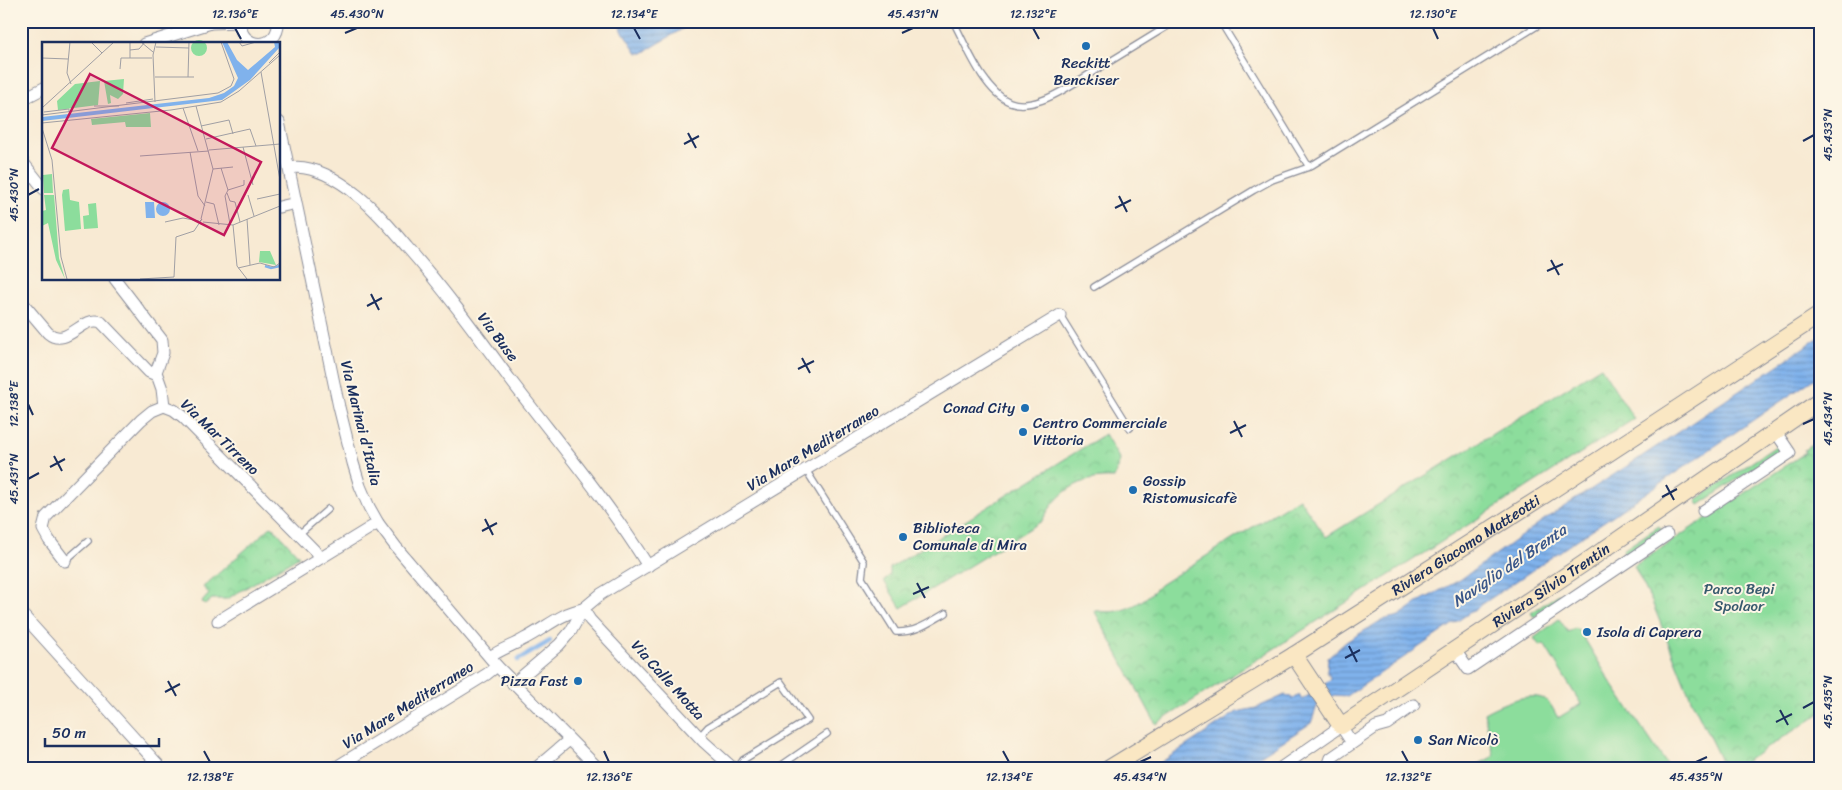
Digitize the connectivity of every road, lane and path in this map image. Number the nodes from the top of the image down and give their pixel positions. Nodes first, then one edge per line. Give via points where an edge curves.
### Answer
1 (278, 21) edge
2 (953, 21) edge
3 (1176, 21) edge
4 (1220, 21) edge
5 (1545, 21) edge
6 (240, 22) edge
7 (151, 42) edge
8 (255, 42) edge
9 (265, 42) edge
10 (42, 89) edge
11 (21, 100) edge
12 (280, 127) edge
13 (21, 160) edge
14 (1309, 167) junction
15 (289, 168) junction
16 (42, 186) edge
17 (296, 202) junction
18 (280, 208) edge
19 (116, 280) edge
20 (1094, 287) dead end
21 (21, 301) edge
22 (1821, 314) edge
23 (1060, 315) joint
24 (156, 375) junction
25 (1821, 400) edge
26 (164, 406) junction
27 (1130, 428) dead end
28 (1775, 431) junction
29 (806, 470) junction
30 (328, 509) dead end
31 (1703, 511) dead end
32 (378, 523) junction
33 (298, 535) junction
34 (1667, 535) dead end
35 (88, 541) dead end
36 (319, 558) junction
37 (65, 561) joint
38 (1582, 564) junction
39 (648, 566) junction
40 (1594, 582) junction
41 (583, 609) junction
42 (946, 612) dead end
43 (21, 613) edge
44 (218, 621) dead end
45 (1455, 650) junction
46 (1294, 655) junction
47 (493, 662) junction
48 (513, 684) junction
49 (1414, 706) dead end
50 (1341, 726) junction
51 (826, 734) dead end
52 (699, 737) junction
53 (569, 740) junction
54 (1352, 743) junction
55 (729, 767) edge
56 (162, 769) edge
57 (333, 769) edge
58 (535, 769) edge
59 (599, 769) edge
60 (776, 769) edge
61 (1108, 769) edge
62 (1279, 769) edge
63 (1327, 769) edge

1 - 9 street via 274,36
2 - 3 lane via 982,75 996,94 1012,103 1032,103 1051,97
4 - 14 lane
5 - 14 lane
6 - 7 street via 211,24
6 - 8 street via 241,32
10 - 11 street
12 - 15 street, Via Marinai d'Italia
13 - 16 street
14 - 20 lane via 1254,190
15 - 17 street, Via Marinai d'Italia
15 - 39 street, Via Buse via 324,174 358,196 388,225 437,281 605,502
17 - 18 street
17 - 32 street, Via Marinai d'Italia via 353,463
19 - 24 street via 162,340 163,353
21 - 24 street via 48,333 57,338 92,321 101,322 149,372
22 - 46 street, Riviera Giacomo Matteotti
23 - 27 lane
23 - 29 street, Via Mare Mediterraneo
24 - 26 street
25 - 28 street, Riviera Silvio Trentin
26 - 33 street, Via Mar Tirreno via 183,417
26 - 37 street, Via Mar Tirreno via 141,420 46,518 43,530
28 - 31 street via 1790,453
28 - 38 street, Riviera Silvio Trentin
29 - 39 street, Via Mare Mediterraneo
29 - 42 lane via 864,562 862,578 896,632 908,633
30 - 33 lane
32 - 36 street
32 - 47 street, Via Marinai d'Italia
33 - 36 street, Via Mar Tirreno
34 - 40 street
35 - 37 lane
36 - 44 street
38 - 40 street
38 - 45 street, Riviera Silvio Trentin
39 - 41 street, Via Mare Mediterraneo
40 - 45 street via 1468,669
41 - 47 street, Via Mare Mediterraneo via 561,616 524,640 498,650
41 - 48 street, Via Mare Mediterraneo via 559,645
41 - 52 street, Via Calle Motta
43 - 56 street
45 - 50 street, Riviera Silvio Trentin
46 - 50 street
46 - 61 street, Riviera Giacomo Matteotti
47 - 48 street, Via Marinai d'Italia
47 - 57 street, Via Mare Mediterraneo via 487,674
48 - 53 street, Via Marinai d'Italia
49 - 54 street
50 - 54 street
50 - 62 street, Riviera Silvio Trentin
51 - 60 lane
52 - 55 street, Via Calle Motta
52 - 55 lane via 708,727 780,682 808,720
53 - 58 street
53 - 59 street, Via Marinai d'Italia
54 - 63 street via 1331,758

